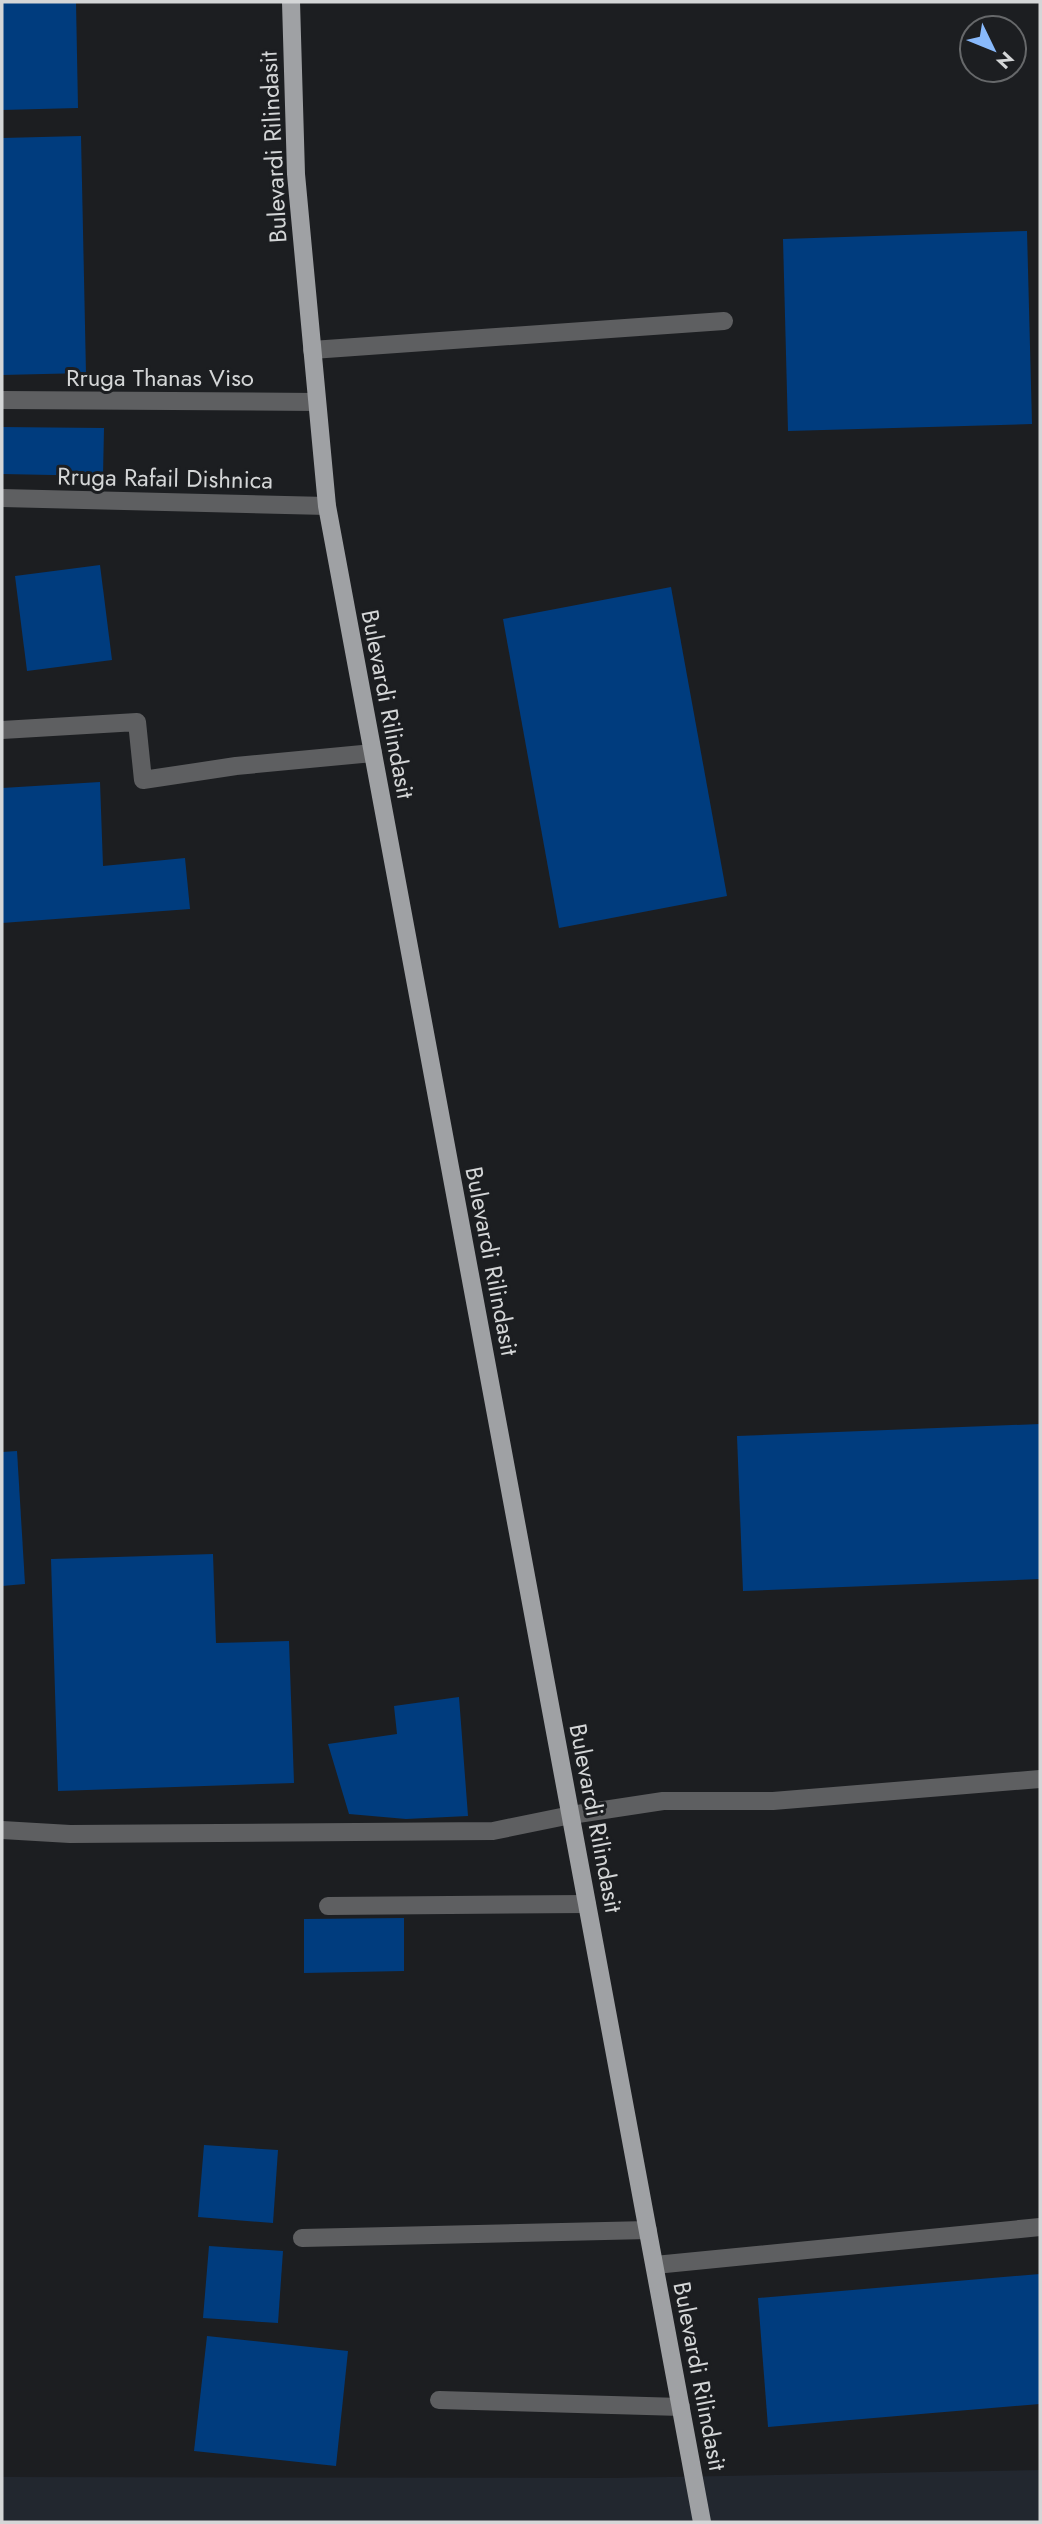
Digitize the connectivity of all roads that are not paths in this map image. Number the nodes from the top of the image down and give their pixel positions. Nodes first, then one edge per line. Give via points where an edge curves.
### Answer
1 (291, 2) edge
2 (724, 321) dead end
3 (312, 350) junction
4 (2, 400) edge
5 (317, 402) junction
6 (2, 498) edge
7 (327, 506) junction
8 (2, 730) edge
9 (373, 753) junction
10 (1040, 1779) edge
11 (571, 1815) junction
12 (2, 1830) edge
13 (587, 1904) junction
14 (328, 1906) dead end
15 (1040, 2227) edge
16 (648, 2230) junction
17 (302, 2238) dead end
18 (655, 2265) junction
19 (439, 2400) dead end
20 (681, 2407) junction
21 (702, 2522) edge

1 - 3 main road, Bulevardi Rilindasit via 296,174
2 - 3 street
3 - 5 main road, Bulevardi Rilindasit
4 - 5 street, Rruga Thanas Viso
5 - 7 main road, Bulevardi Rilindasit
6 - 7 street, Rruga Rafail Dishnica
7 - 9 main road, Bulevardi Rilindasit
8 - 9 street via 137,722 143,780
9 - 11 main road, Bulevardi Rilindasit
10 - 11 street via 773,1801 663,1801
11 - 12 street via 493,1830 70,1834
11 - 13 main road, Bulevardi Rilindasit
13 - 14 street
13 - 16 main road, Bulevardi Rilindasit
15 - 18 street
16 - 17 street
16 - 18 main road, Bulevardi Rilindasit
18 - 20 main road, Bulevardi Rilindasit
19 - 20 street
20 - 21 main road, Bulevardi Rilindasit

